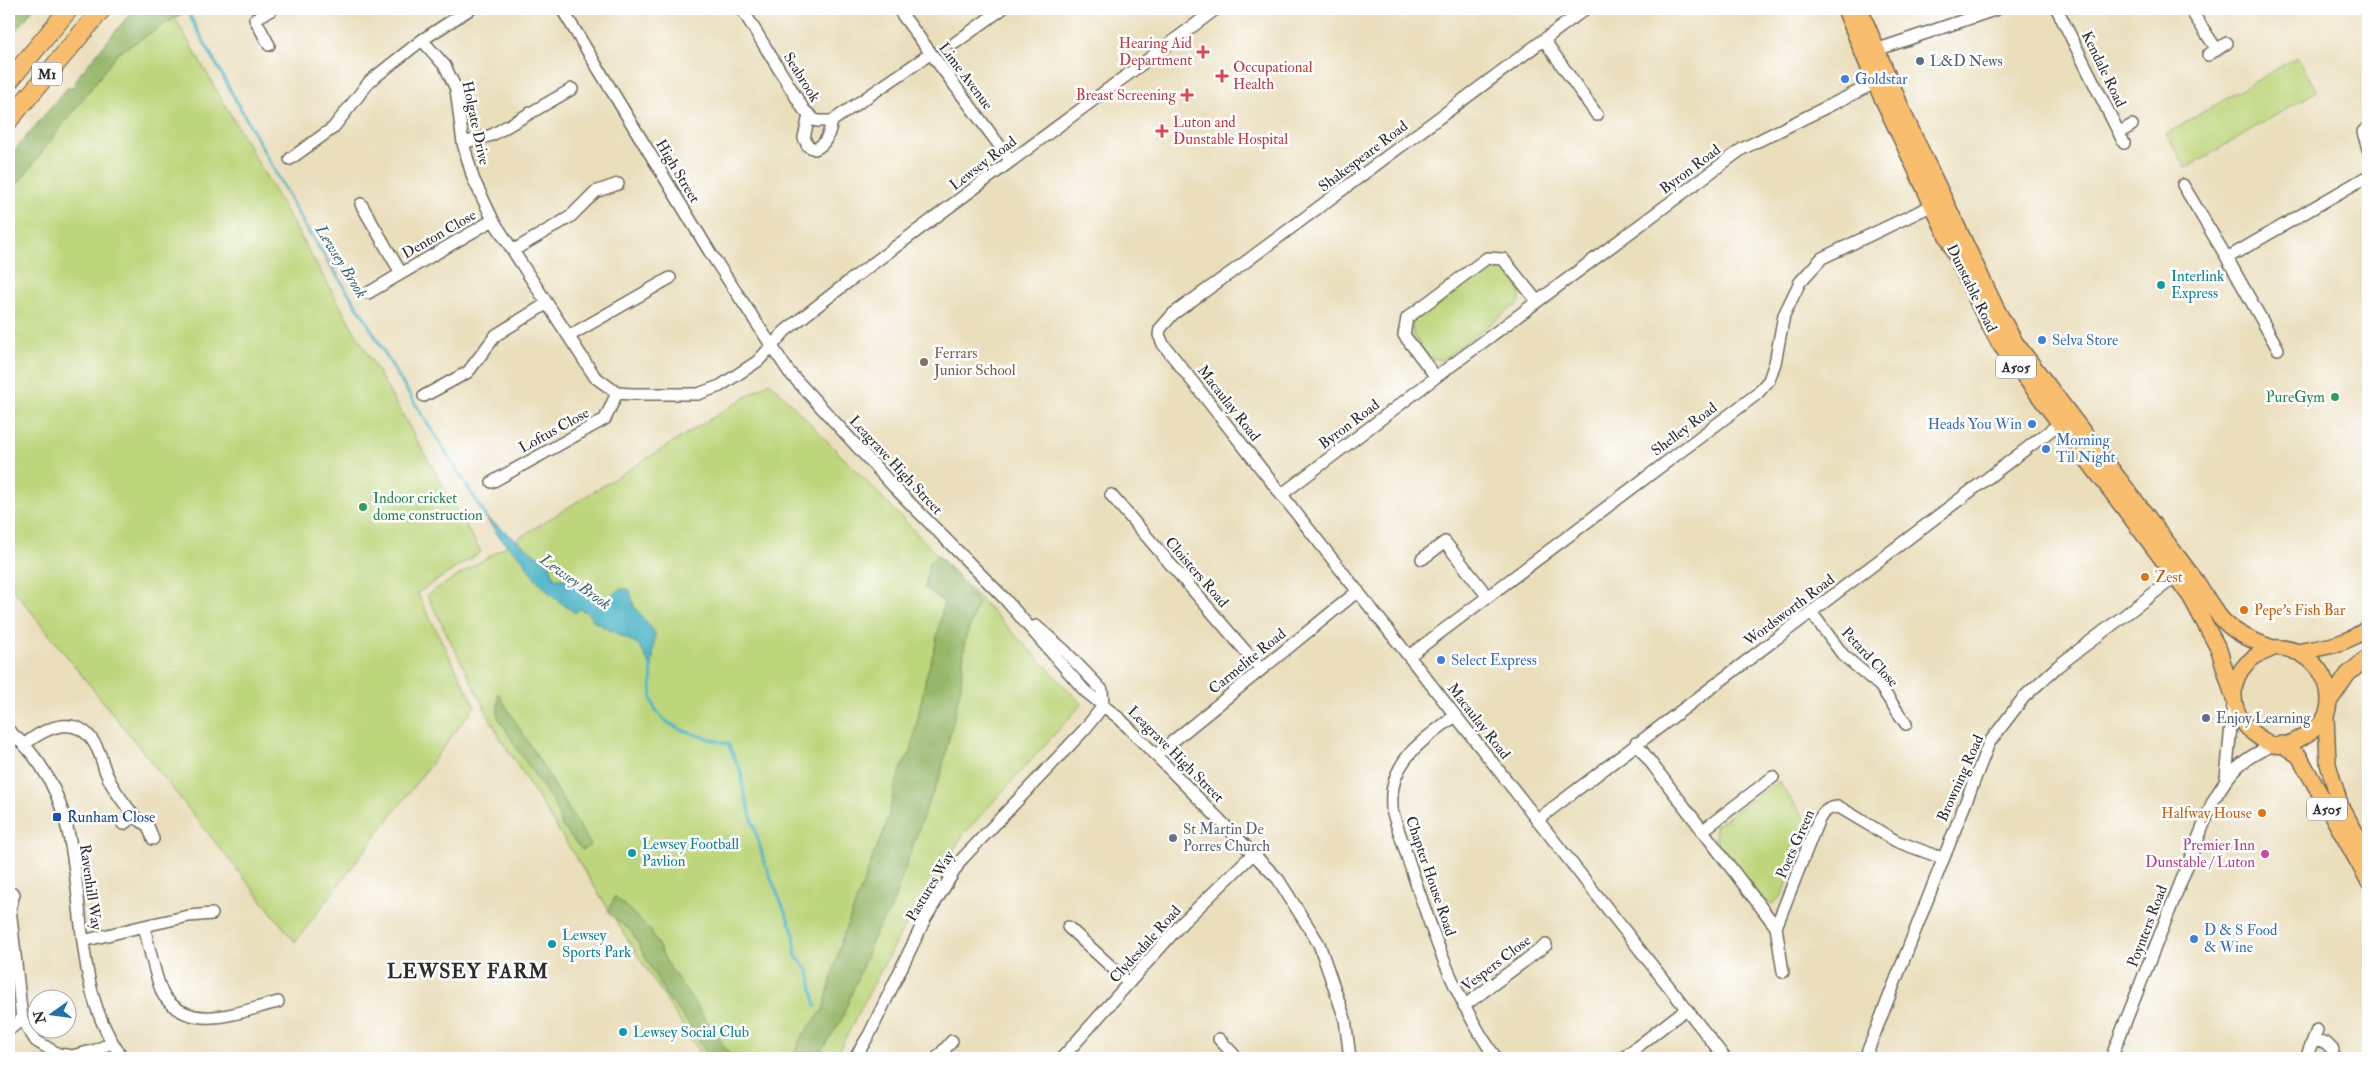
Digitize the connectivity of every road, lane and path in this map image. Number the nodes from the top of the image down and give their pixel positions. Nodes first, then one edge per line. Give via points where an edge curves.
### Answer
1 (70, 9) edge
2 (102, 9) edge
3 (273, 9) edge
4 (562, 9) edge
5 (742, 9) edge
6 (898, 9) edge
7 (1002, 9) edge
8 (1216, 9) edge
9 (1585, 9) edge
10 (1845, 9) edge
11 (1860, 9) edge
12 (1997, 9) edge
13 (2057, 9) edge
14 (2190, 9) edge
15 (466, 10) edge
16 (252, 14) edge
17 (422, 40) junction
18 (1544, 40) junction
19 (955, 43) dead end
20 (2227, 43) dead end
21 (269, 45) dead end
22 (1876, 50) junction
23 (930, 54) junction
24 (9, 81) edge
25 (1875, 84) junction
26 (572, 89) dead end
27 (809, 115) junction
28 (1597, 115) dead end
29 (9, 120) edge
30 (832, 121) junction
31 (2132, 125) dead end
32 (2368, 127) edge
33 (464, 143) junction
34 (2368, 150) edge
35 (290, 159) dead end
36 (1011, 161) junction
37 (2368, 176) edge
38 (618, 184) dead end
39 (2183, 185) dead end
40 (361, 204) dead end
41 (1933, 206) junction
42 (493, 220) junction
43 (514, 250) junction
44 (2227, 258) junction
45 (401, 273) junction
46 (670, 278) dead end
47 (368, 293) dead end
48 (1537, 302) junction
49 (546, 304) junction
50 (1160, 329) joint
51 (569, 336) junction
52 (772, 346) junction
53 (2278, 349) dead end
54 (1436, 377) junction
55 (617, 392) junction
56 (424, 396) dead end
57 (2059, 424) junction
58 (492, 482) dead end
59 (1111, 495) dead end
60 (1281, 496) junction
61 (1422, 559) dead end
62 (2175, 577) junction
63 (1358, 592) junction
64 (1488, 597) junction
65 (1811, 612) junction
66 (2368, 628) edge
67 (2273, 648) junction
68 (2294, 652) junction
69 (1409, 656) junction
70 (2368, 656) edge
71 (1260, 668) junction
72 (2233, 700) junction
73 (1103, 706) junction
74 (2328, 709) junction
75 (1455, 716) junction
76 (1906, 724) dead end
77 (9, 730) edge
78 (1636, 743) junction
79 (25, 744) junction
80 (2278, 745) junction
81 (1156, 754) junction
82 (1773, 777) dead end
83 (2226, 778) junction
84 (134, 816) junction
85 (1537, 820) junction
86 (123, 824) dead end
87 (1702, 831) junction
88 (152, 840) dead end
89 (1254, 853) junction
90 (2368, 854) edge
91 (1942, 858) junction
92 (2368, 880) edge
93 (14, 894) dead end
94 (212, 914) dead end
95 (144, 926) junction
96 (1068, 927) dead end
97 (1776, 927) junction
98 (83, 941) junction
99 (1546, 945) dead end
100 (12, 950) edge
101 (1783, 972) dead end
102 (1129, 983) junction
103 (278, 1002) dead end
104 (1464, 1006) junction
105 (1686, 1009) junction
106 (22, 1019) junction
107 (9, 1030) edge
108 (1219, 1039) dead end
109 (952, 1041) dead end
110 (110, 1043) junction
111 (2333, 1050) dead end
112 (72, 1057) edge
113 (1065, 1057) edge
114 (122, 1058) edge
115 (855, 1058) edge
116 (937, 1058) edge
117 (1236, 1058) edge
118 (1350, 1058) edge
119 (1496, 1058) edge
120 (1623, 1058) edge
121 (1725, 1058) edge
122 (1865, 1058) edge
123 (2111, 1058) edge
124 (2306, 1058) edge

1 - 24 highway, M1
2 - 29 highway, M1
3 - 16 street
4 - 52 street, High Street via 711,254
5 - 27 street, Seabrook
6 - 23 street, Lime Avenue
7 - 19 street
8 - 36 street, Lewsey Road
9 - 18 street, Shakespeare Road
10 - 25 main road, Dunstable Road / A505
11 - 22 main road, Dunstable Road / A505
12 - 22 street
13 - 31 street, Kendale Road via 2121,138
14 - 20 street via 2212,53
15 - 17 street
16 - 21 street
17 - 33 street, Holgate Drive via 445,66 456,88
17 - 35 street via 370,81 333,128
18 - 28 street
18 - 50 street, Shakespeare Road via 1174,314
22 - 67 main road, Dunstable Road / A505 via 1906,120 2015,342 2229,628 2245,639
23 - 30 street
23 - 36 street, Lime Avenue
25 - 41 main road, Dunstable Road / A505
25 - 48 street, Byron Road via 1742,149
26 - 33 street via 492,135
27 - 30 street, Seabrook via 816,121
27 - 30 street via 804,138 808,146 815,149 827,139
32 - 34 street via 2363,132
33 - 42 street, Holgate Drive via 473,178
36 - 52 street, Lewsey Road via 785,331
37 - 44 street
38 - 43 street via 595,192 570,217
39 - 44 street
40 - 45 street, Denton Close
41 - 57 main road, Dunstable Road / A505 via 1999,343
41 - 64 street, Shelley Road via 1822,258 1800,282 1784,315 1775,363 1769,380 1757,394
42 - 43 street, Holgate Drive
42 - 45 street, Denton Close
43 - 49 street, Holgate Drive
44 - 53 street
45 - 47 street, Denton Close
46 - 51 street
48 - 54 street, Byron Road
48 - 54 street via 1503,259 1487,258 1407,318 1404,335
49 - 51 street, Holgate Drive
49 - 56 street via 496,335 468,372
50 - 60 street, Macaulay Road via 1163,344
51 - 55 street, Holgate Drive via 595,377
52 - 55 street via 758,361 720,386 698,394
52 - 73 street, Leagrave High Street via 789,372 882,474 1004,598 1085,691
54 - 60 street, Byron Road
55 - 58 street, Loftus Close via 605,418
57 - 62 main road, Dunstable Road / A505
57 - 65 street, Wordsworth Road
59 - 71 street, Cloisters Road
60 - 63 street, Macaulay Road
61 - 64 street via 1445,542
62 - 72 main road, Dunstable Road / A505 via 2190,596 2219,650
62 - 91 street, Browning Road via 2058,666 2024,697 1989,743
63 - 69 street, Macaulay Road
63 - 71 street, Carmelite Road
64 - 69 street, Shelley Road
65 - 76 street, Petard Close via 1843,655 1880,686
65 - 78 street, Wordsworth Road
66 - 68 main road via 2351,640
67 - 68 main road, A505
67 - 72 main road via 2246,665 2238,677
68 - 74 main road, A505 via 2310,658 2321,672 2327,686
69 - 75 street, Macaulay Road
70 - 74 main road via 2348,674
71 - 81 street, Carmelite Road
72 - 80 main road, A505 via 2238,718 2246,727
72 - 83 street, Poynters Road
73 - 81 street, Leagrave High Street
73 - 115 street, Pastures Way via 1085,730 961,860 925,919
74 - 80 main road via 2316,728
74 - 90 main road, A505 via 2328,764 2342,807
75 - 85 street, Macaulay Road
75 - 104 street, Chapter House Road via 1401,764 1393,787 1392,811 1450,976
77 - 79 street, Ravenhill Way
78 - 85 street, Wordsworth Road
78 - 87 street
79 - 84 street via 42,731 56,726 71,726 85,732 97,747 108,778
79 - 98 street, Ravenhill Way via 56,790 76,869
80 - 83 street, Poynters Road via 2251,754
80 - 92 main road, A505 via 2299,756
81 - 89 street, Leagrave High Street
82 - 87 street
83 - 123 street, Poynters Road via 2196,841
84 - 86 street
84 - 88 street via 148,826
85 - 105 street, Macaulay Road
87 - 97 street
89 - 102 street, Clydesdale Road via 1182,923
89 - 118 street, Leagrave High Street via 1278,879 1319,944 1345,1019
91 - 97 street, Poets Green via 1896,840 1839,807 1830,808 1818,821
91 - 122 street, Browning Road
93 - 100 street via 10,908
94 - 95 street
95 - 98 street
95 - 103 street via 163,995 183,1014 207,1018
96 - 102 street
97 - 101 street
98 - 110 street, Ravenhill Way via 91,991
99 - 104 street, Vespers Close
100 - 106 street
102 - 113 street, Clydesdale Road
104 - 119 street, Chapter House Road
105 - 120 street
105 - 121 street, Macaulay Road
106 - 107 street
106 - 112 street via 36,1041 58,1054
108 - 117 street
109 - 116 street
110 - 112 street
110 - 114 street, Ravenhill Way
111 - 124 street via 2315,1034

